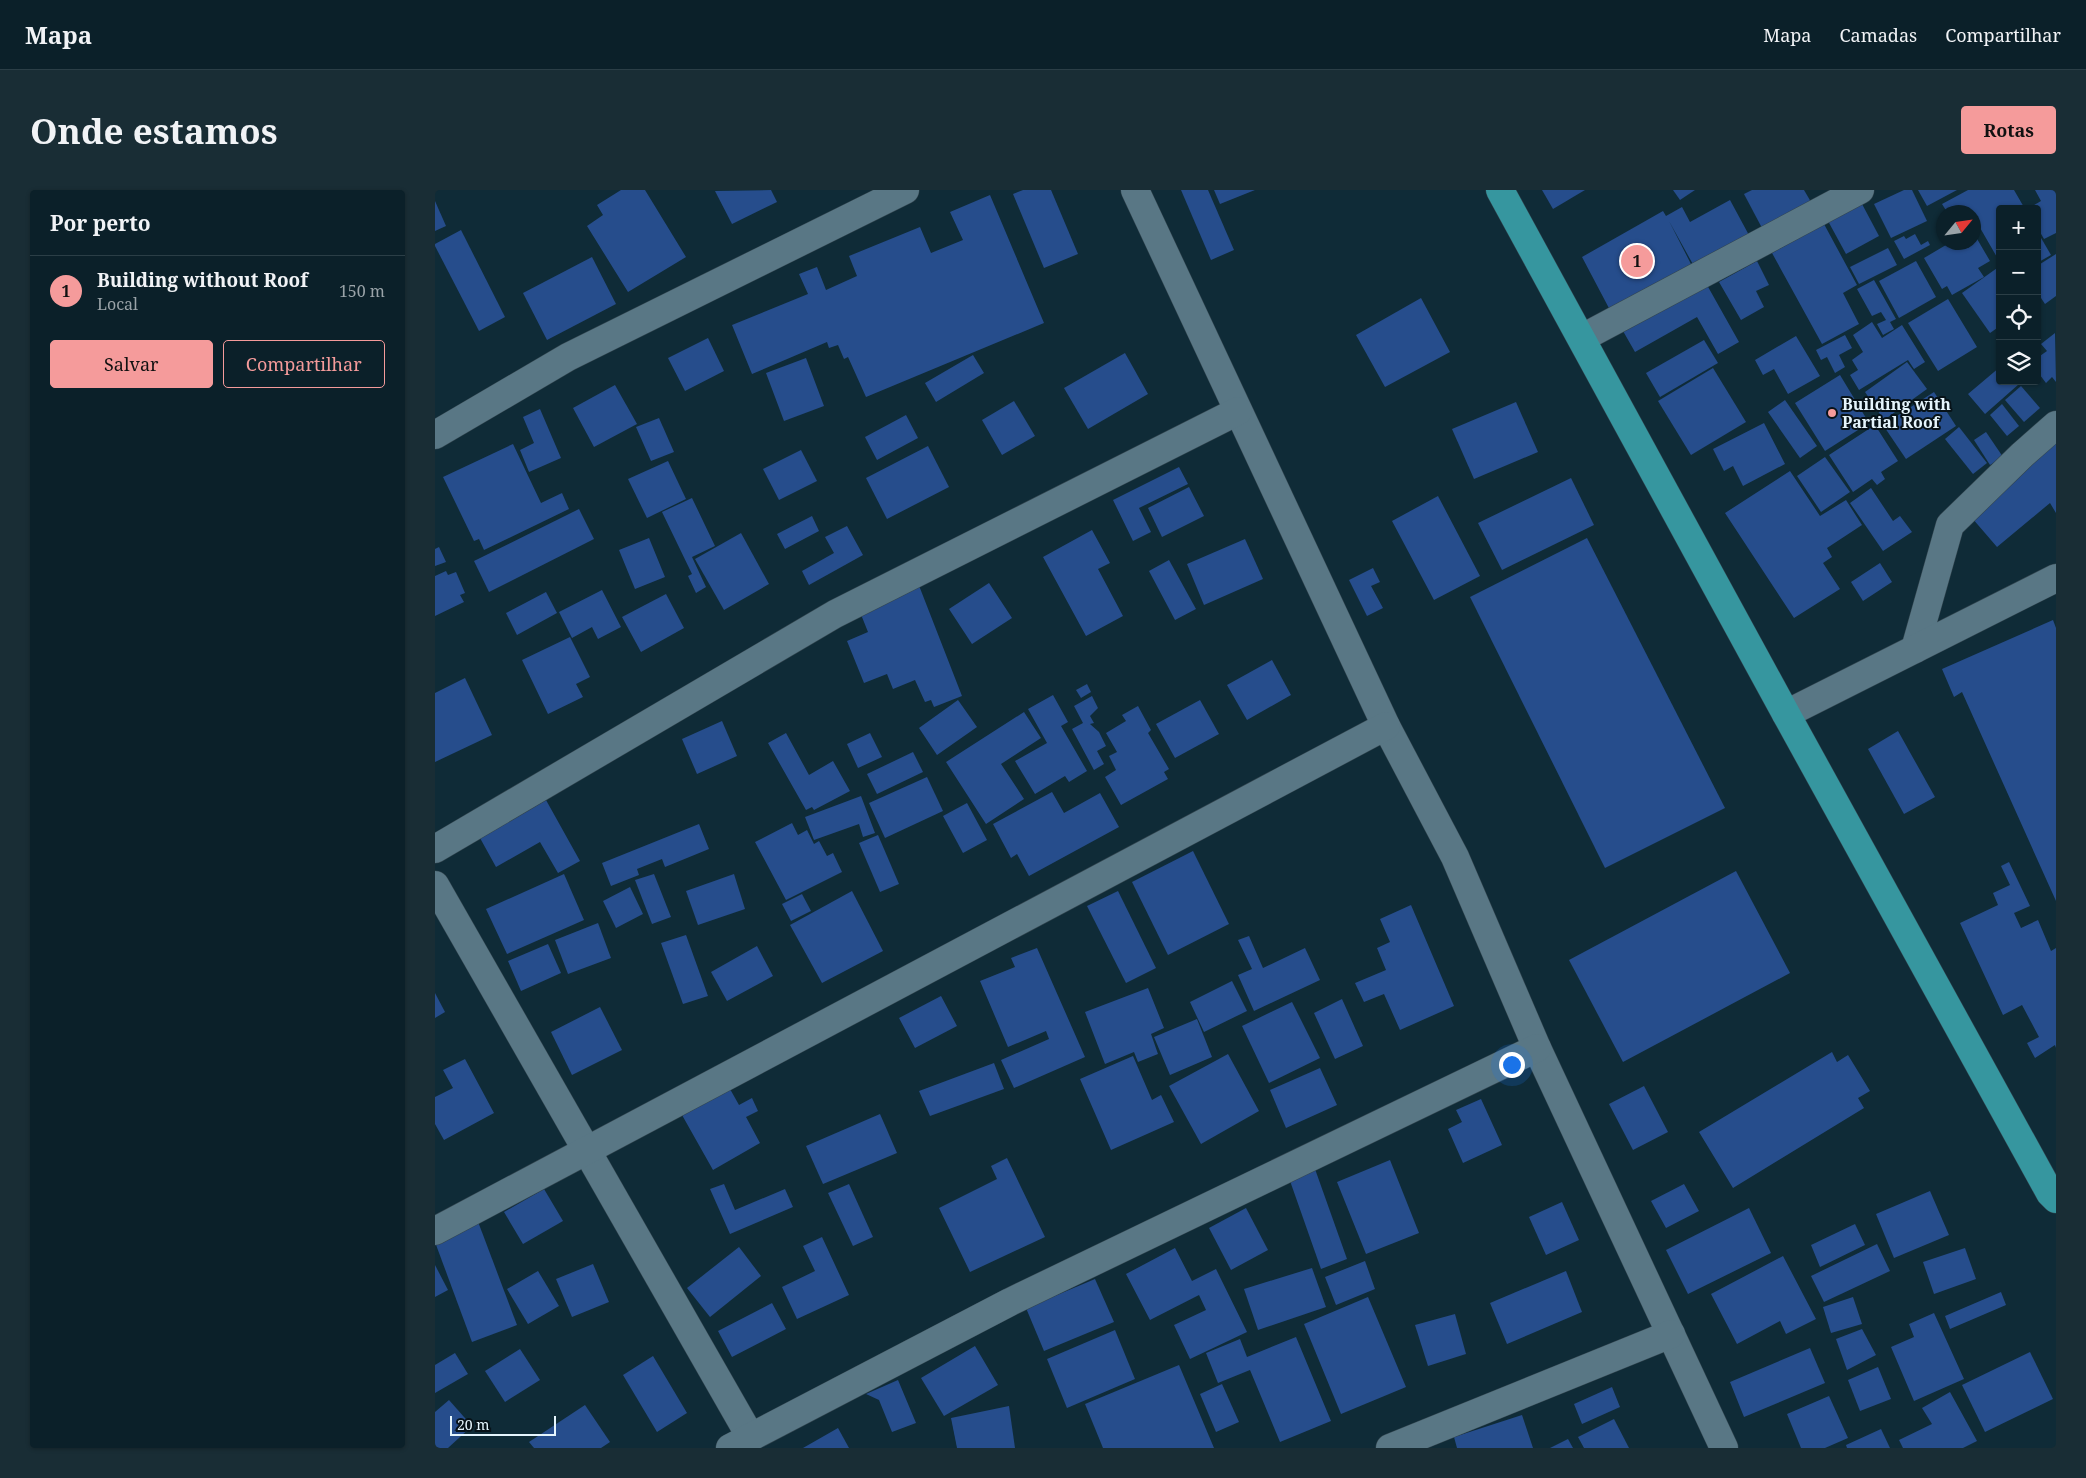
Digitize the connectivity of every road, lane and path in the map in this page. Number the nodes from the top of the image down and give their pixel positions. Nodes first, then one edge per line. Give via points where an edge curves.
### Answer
1 (905, 190) edge
2 (1135, 190) edge
3 (1500, 190) edge
4 (1860, 190) edge
5 (1582, 338) junction
6 (1238, 411) junction
7 (2056, 426) edge
8 (435, 435) edge
9 (2056, 578) edge
10 (1915, 649) junction
11 (1785, 714) junction
12 (1386, 726) junction
13 (435, 849) edge
14 (435, 885) edge
15 (1537, 1048) junction
16 (588, 1150) junction
17 (2053, 1196) edge
18 (2056, 1222) edge
19 (435, 1231) edge
20 (1671, 1334) junction
21 (740, 1442) edge
22 (1390, 1448) edge
23 (1724, 1448) edge

1 - 8 street via 568,357
2 - 6 street
3 - 5 main road
4 - 5 street
5 - 11 main road
6 - 12 street
6 - 13 street via 835,614
7 - 10 street via 1950,525
9 - 10 street
10 - 11 street
11 - 17 main road
12 - 15 street via 1455,857
12 - 16 street
14 - 16 street
15 - 20 street
15 - 21 street via 1010,1302
16 - 19 street
16 - 21 street
17 - 18 main road
20 - 22 street
20 - 23 street

